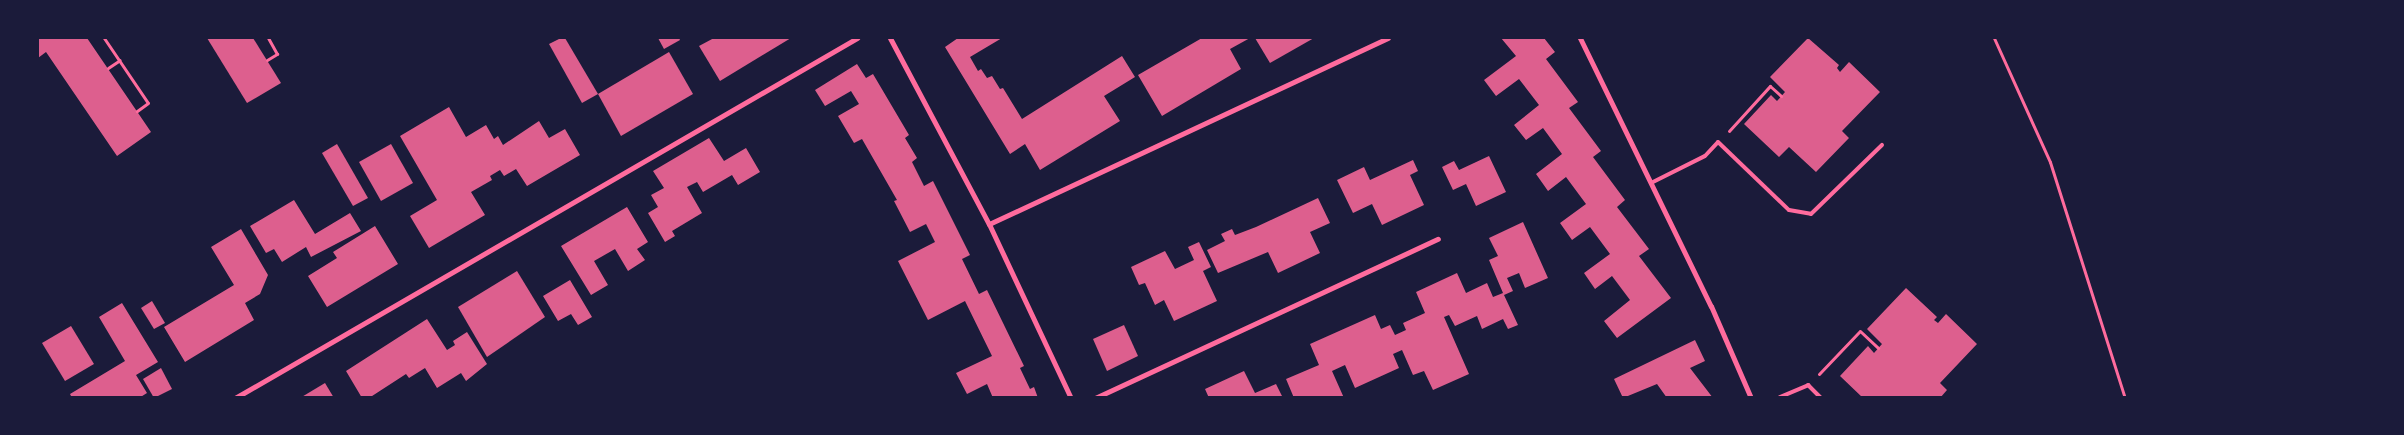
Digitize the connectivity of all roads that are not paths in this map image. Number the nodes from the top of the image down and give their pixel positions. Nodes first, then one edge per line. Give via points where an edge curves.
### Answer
1 (857, 38) edge
2 (890, 38) edge
3 (1388, 38) edge
4 (1580, 38) edge
5 (1882, 145) dead end
6 (1651, 183) junction
7 (989, 224) junction
8 (1438, 239) dead end
9 (236, 398) edge
10 (1071, 398) edge
11 (1094, 398) edge
12 (1751, 398) edge
13 (1778, 398) edge
14 (1821, 398) edge

1 - 9 street
2 - 7 street
3 - 7 street
4 - 6 street
5 - 6 lane via 1811,214 1789,210 1718,142 1705,156
6 - 12 street
7 - 10 street
8 - 11 street
13 - 14 lane via 1808,385

